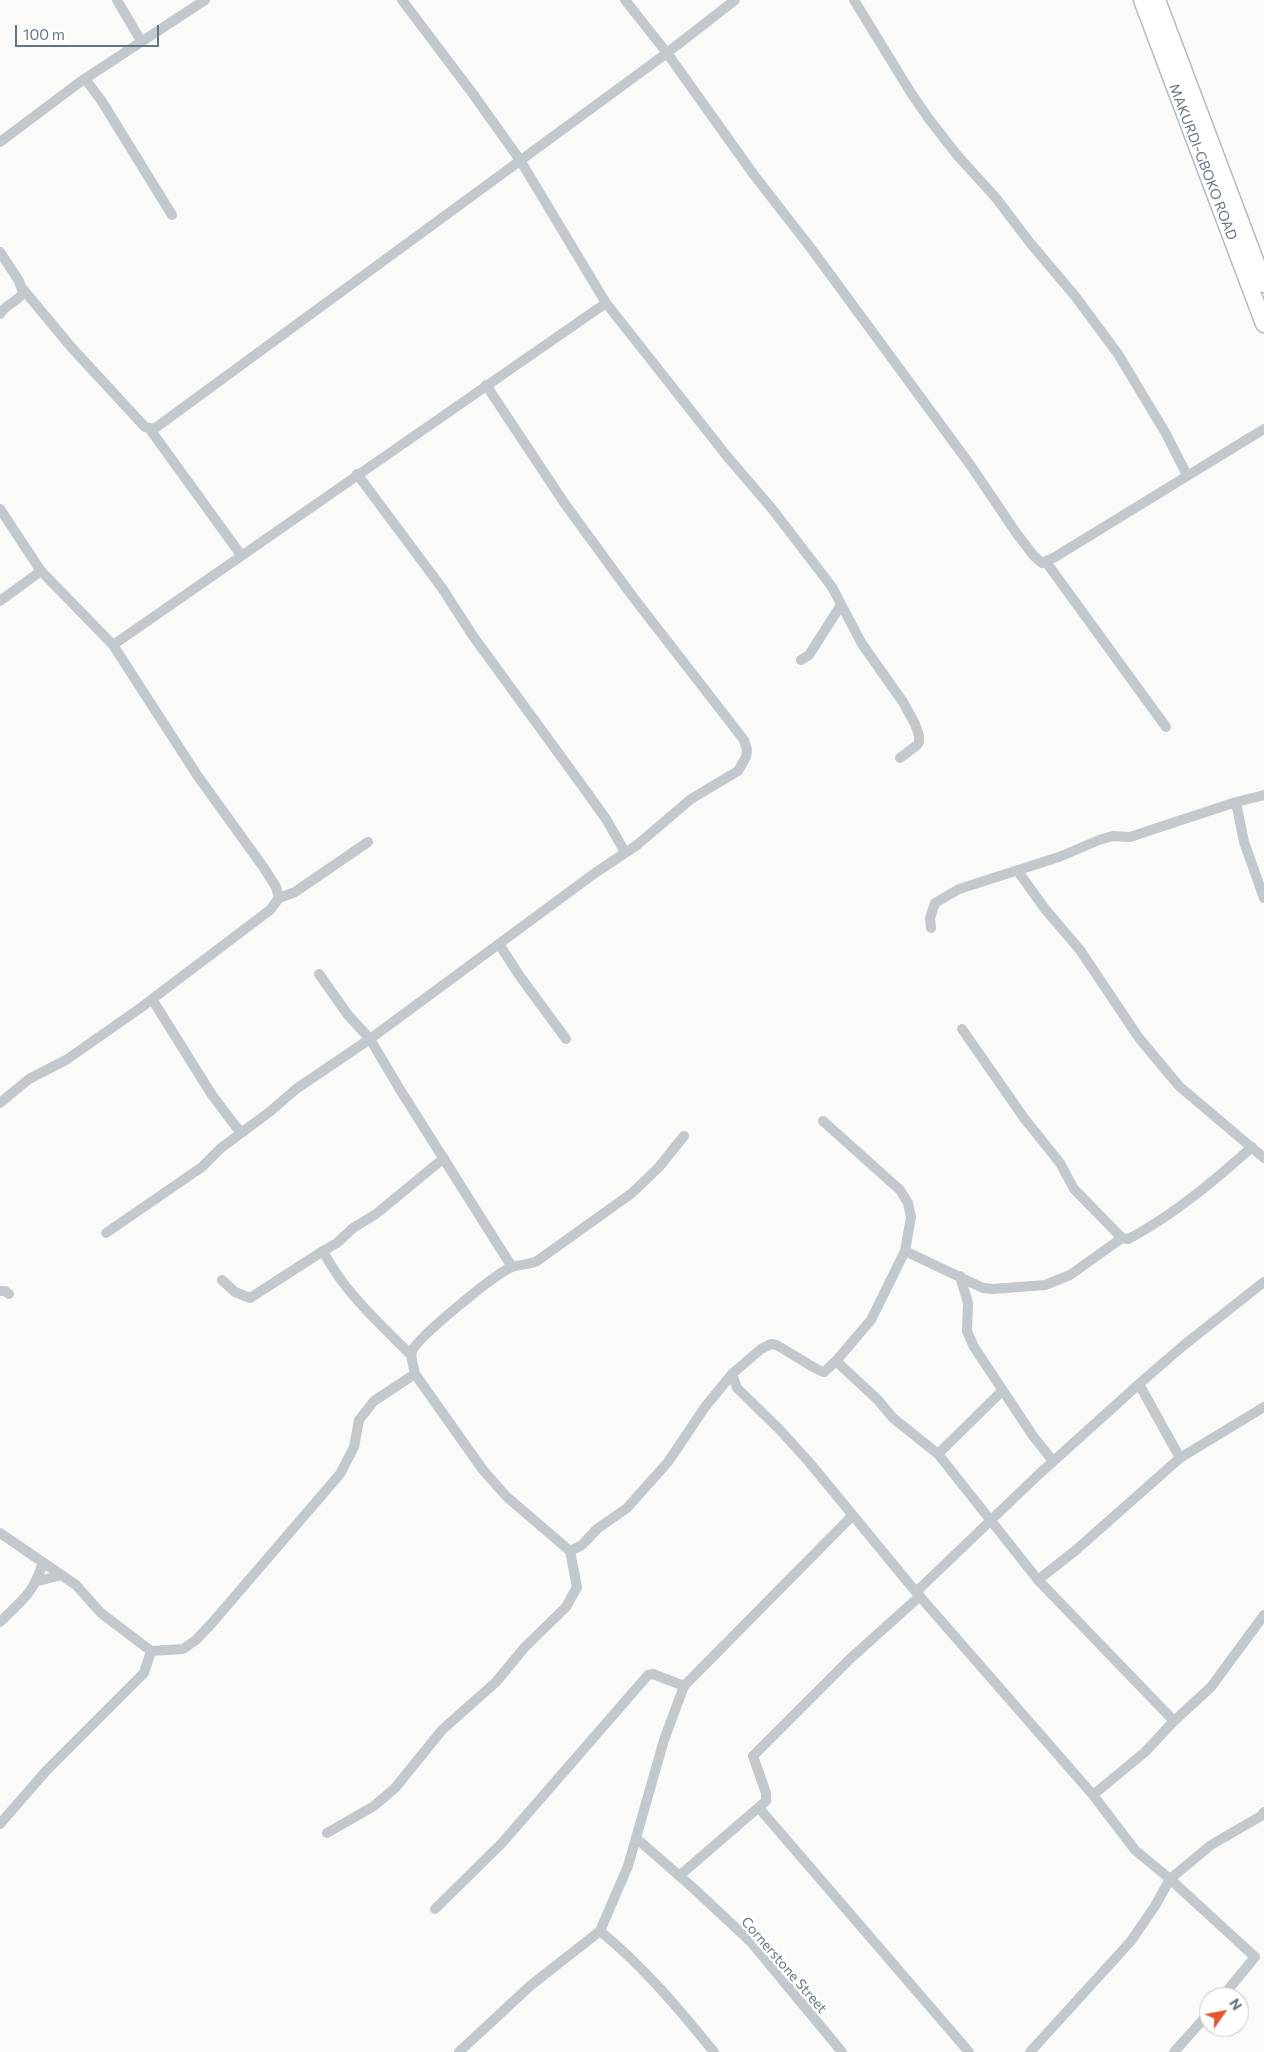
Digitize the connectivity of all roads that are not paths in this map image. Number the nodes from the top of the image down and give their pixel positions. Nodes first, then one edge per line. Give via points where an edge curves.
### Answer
1 (117, 0) edge
2 (204, 0) edge
3 (402, 0) edge
4 (625, 0) edge
5 (735, 0) edge
6 (854, 0) edge
7 (1142, 0) edge
8 (1157, 0) edge
9 (193, 3) edge
10 (141, 41) junction
11 (667, 53) junction
12 (85, 78) junction
13 (0, 142) edge
14 (520, 160) junction
15 (172, 215) dead end
16 (0, 252) edge
17 (1264, 284) edge
18 (22, 288) junction
19 (606, 303) junction
20 (0, 314) edge
21 (1264, 324) edge
22 (486, 385) junction
23 (149, 428) junction
24 (1264, 429) edge
25 (357, 474) junction
26 (1187, 475) junction
27 (0, 509) edge
28 (241, 555) junction
29 (1046, 562) junction
30 (41, 571) junction
31 (0, 601) edge
32 (841, 605) junction
33 (113, 645) junction
34 (801, 660) dead end
35 (1166, 727) dead end
36 (900, 758) dead end
37 (1264, 795) edge
38 (1236, 802) junction
39 (368, 842) dead end
40 (625, 852) junction
41 (1017, 870) junction
42 (279, 898) junction
43 (1264, 898) edge
44 (931, 928) dead end
45 (499, 944) junction
46 (319, 974) dead end
47 (152, 999) junction
48 (962, 1029) dead end
49 (370, 1039) junction
50 (566, 1039) dead end
51 (0, 1103) edge
52 (823, 1121) dead end
53 (243, 1132) junction
54 (684, 1136) dead end
55 (1252, 1147) junction
56 (444, 1158) junction
57 (1264, 1158) edge
58 (106, 1233) dead end
59 (1122, 1238) junction
60 (323, 1251) junction
61 (905, 1251) junction
62 (512, 1267) junction
63 (960, 1276) junction
64 (222, 1280) dead end
65 (1264, 1282) edge
66 (983, 1288) junction
67 (968, 1302) junction
68 (411, 1355) junction
69 (836, 1361) junction
70 (415, 1374) junction
71 (732, 1374) junction
72 (1139, 1384) junction
73 (737, 1388) junction
74 (718, 1391) junction
75 (1002, 1391) junction
76 (1264, 1407) edge
77 (938, 1454) junction
78 (1180, 1458) junction
79 (1053, 1461) junction
80 (852, 1516) junction
81 (992, 1520) junction
82 (0, 1533) edge
83 (570, 1551) junction
84 (43, 1562) junction
85 (62, 1575) junction
86 (1038, 1580) junction
87 (38, 1581) junction
88 (918, 1594) junction
89 (1264, 1615) edge
90 (0, 1622) edge
91 (151, 1652) junction
92 (684, 1686) junction
93 (1174, 1721) junction
94 (1093, 1795) junction
95 (759, 1808) junction
96 (1264, 1812) edge
97 (0, 1824) edge
98 (327, 1833) dead end
99 (636, 1838) junction
100 (680, 1876) junction
101 (1170, 1879) junction
102 (435, 1909) dead end
103 (600, 1931) junction
104 (1260, 1956) edge
105 (1231, 1987) edge
106 (1199, 2025) edge
107 (1178, 2051) edge
108 (459, 2052) edge
109 (714, 2052) edge
110 (842, 2052) edge
111 (969, 2052) edge
112 (1030, 2052) edge

1 - 10 street
2 - 9 street
3 - 14 street
4 - 11 street
5 - 11 street
6 - 26 street via 929,119 1075,296 1118,354
7 - 21 main road, MAKURDI-GBOKO ROAD
8 - 17 main road
9 - 10 street
10 - 12 street
11 - 14 street
11 - 29 street via 754,176 971,466 1017,534 1034,556 1042,563
12 - 13 street
12 - 15 street
14 - 19 street
14 - 23 street via 154,429
16 - 18 street
18 - 20 street via 19,299
18 - 23 street via 72,348
19 - 22 street
19 - 32 street via 819,568
22 - 25 street
22 - 40 street via 565,504 744,740 747,750 738,771 682,806
23 - 28 street
24 - 26 street
25 - 28 street
25 - 40 street via 596,805
26 - 29 street
27 - 30 street
28 - 33 street
29 - 35 street
30 - 31 street
30 - 33 street
32 - 34 street via 809,655
32 - 36 street via 917,730 917,745
33 - 42 street via 197,775 264,868
37 - 38 street
38 - 41 street via 1130,837 1112,836
38 - 43 street via 1244,842
39 - 42 street via 294,892
40 - 45 street
41 - 44 street via 959,889 935,902 930,918
41 - 55 street via 1080,950 1139,1038 1173,1079
42 - 47 street via 270,910
45 - 49 street
45 - 50 street
46 - 49 street via 348,1016
47 - 51 street via 66,1060 29,1079
47 - 53 street via 212,1095
48 - 59 street via 1060,1163 1074,1189
49 - 53 street via 296,1088
49 - 56 street
52 - 61 street via 905,1196 911,1216
53 - 58 street via 202,1167
54 - 62 street via 632,1193 537,1261
55 - 57 street
55 - 59 street via 1176,1209 1134,1236
56 - 60 street via 376,1214
56 - 62 street
59 - 66 street via 1070,1275 1045,1285
60 - 64 street via 250,1298 235,1292
60 - 68 street via 332,1268 368,1313
61 - 63 street
61 - 69 street via 871,1320
62 - 68 street via 440,1322 420,1340
63 - 66 street
63 - 67 street
65 - 72 street
66 - 67 street
67 - 75 street via 966,1326 969,1337
68 - 70 street
69 - 71 street via 821,1373 772,1344 761,1349
69 - 77 street via 893,1418
70 - 83 street via 483,1470 507,1497
70 - 91 street via 374,1401 359,1420 354,1447 340,1474 196,1640 183,1649
71 - 73 street
71 - 74 street
72 - 78 street
72 - 79 street
73 - 74 street
73 - 80 street via 804,1456
74 - 83 street via 668,1462 626,1508 597,1529 582,1545
75 - 77 street
75 - 79 street
76 - 78 street
77 - 81 street
78 - 86 street
79 - 81 street
80 - 88 street
80 - 92 street
81 - 86 street
81 - 88 street
82 - 84 street
83 - 98 street via 577,1587 566,1607 524,1647 496,1682 442,1730 395,1788 374,1806
84 - 85 street
84 - 87 street
85 - 87 street
85 - 91 street via 76,1585 101,1613
86 - 93 street
87 - 90 street via 24,1600
88 - 94 street
88 - 95 street via 753,1756 766,1793 766,1801
89 - 93 street via 1210,1686
91 - 97 street via 144,1673 46,1771
92 - 99 street via 664,1740
92 - 102 street via 654,1674 648,1675 502,1843
93 - 94 street via 1145,1752
94 - 101 street via 1135,1850
95 - 100 street
95 - 111 street
96 - 101 street via 1211,1845
99 - 100 street, Cornerstone Street
99 - 103 street via 628,1866
100 - 110 street, Cornerstone Street via 751,1942
101 - 104 street
101 - 112 street via 1131,1940
103 - 108 street via 530,1986
103 - 109 street via 668,1996
104 - 105 street
106 - 107 street

